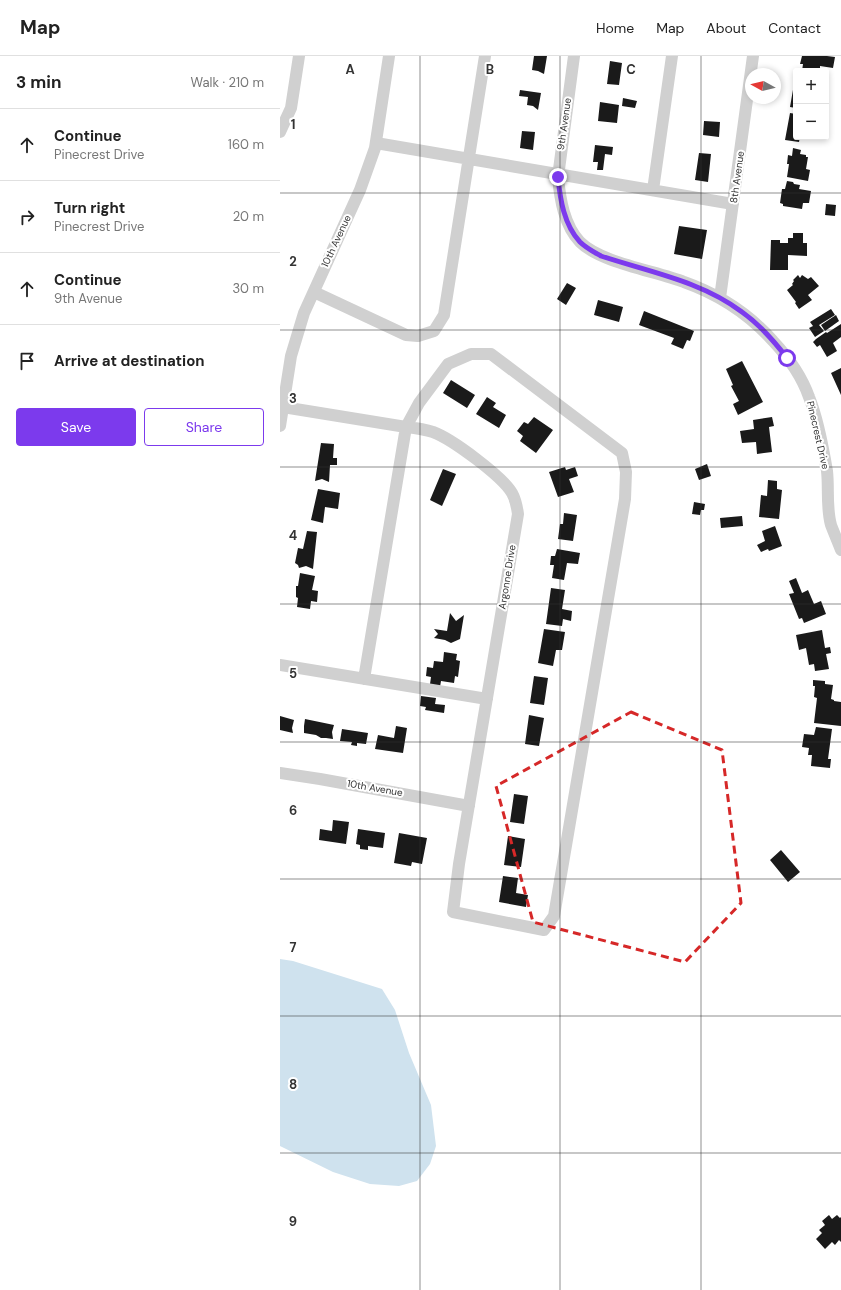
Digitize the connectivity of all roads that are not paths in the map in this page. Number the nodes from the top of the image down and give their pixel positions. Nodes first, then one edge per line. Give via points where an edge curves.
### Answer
1 (299, 56) edge
2 (389, 56) edge
3 (485, 56) edge
4 (574, 56) edge
5 (672, 56) edge
6 (753, 56) edge
7 (280, 132) edge
8 (376, 143) junction
9 (468, 158) junction
10 (558, 174) junction
11 (653, 190) junction
12 (733, 204) junction
13 (565, 214) joint
14 (314, 292) junction
15 (720, 298) junction
16 (283, 407) junction
17 (280, 426) edge
18 (406, 427) junction
19 (836, 525) edge
20 (841, 550) edge
21 (280, 665) edge
22 (364, 679) junction
23 (487, 699) junction
24 (280, 773) edge
25 (469, 806) junction

1 - 7 street via 291,108
2 - 8 street, 10th Avenue
3 - 9 street
4 - 10 street, 9th Avenue
5 - 11 street
6 - 12 street, 8th Avenue
8 - 9 street
8 - 14 street, 10th Avenue via 360,190
9 - 10 street
9 - 14 street via 444,315 434,331 418,336 406,335
10 - 11 street
10 - 13 street, 9th Avenue via 559,192
11 - 12 street
12 - 15 street, 8th Avenue
13 - 15 street, Pinecrest Drive via 580,242 601,256 684,282
14 - 16 street, 10th Avenue via 304,313 291,356
15 - 19 street, Pinecrest Drive via 742,312 773,341 787,358 809,396 827,472 829,511
16 - 17 street, 10th Avenue
16 - 18 street, Argonne Drive
18 - 22 street
18 - 23 street, Argonne Drive via 429,431 447,439 498,476 512,493 517,505 518,514
18 - 25 street, Argonne Drive via 419,403 448,364 471,354 491,354 622,453 626,472 625,499 554,916 544,930 453,912
19 - 20 street, Pinecrest Drive
21 - 22 street
22 - 23 street
23 - 25 street, Argonne Drive
24 - 25 street, 10th Avenue

